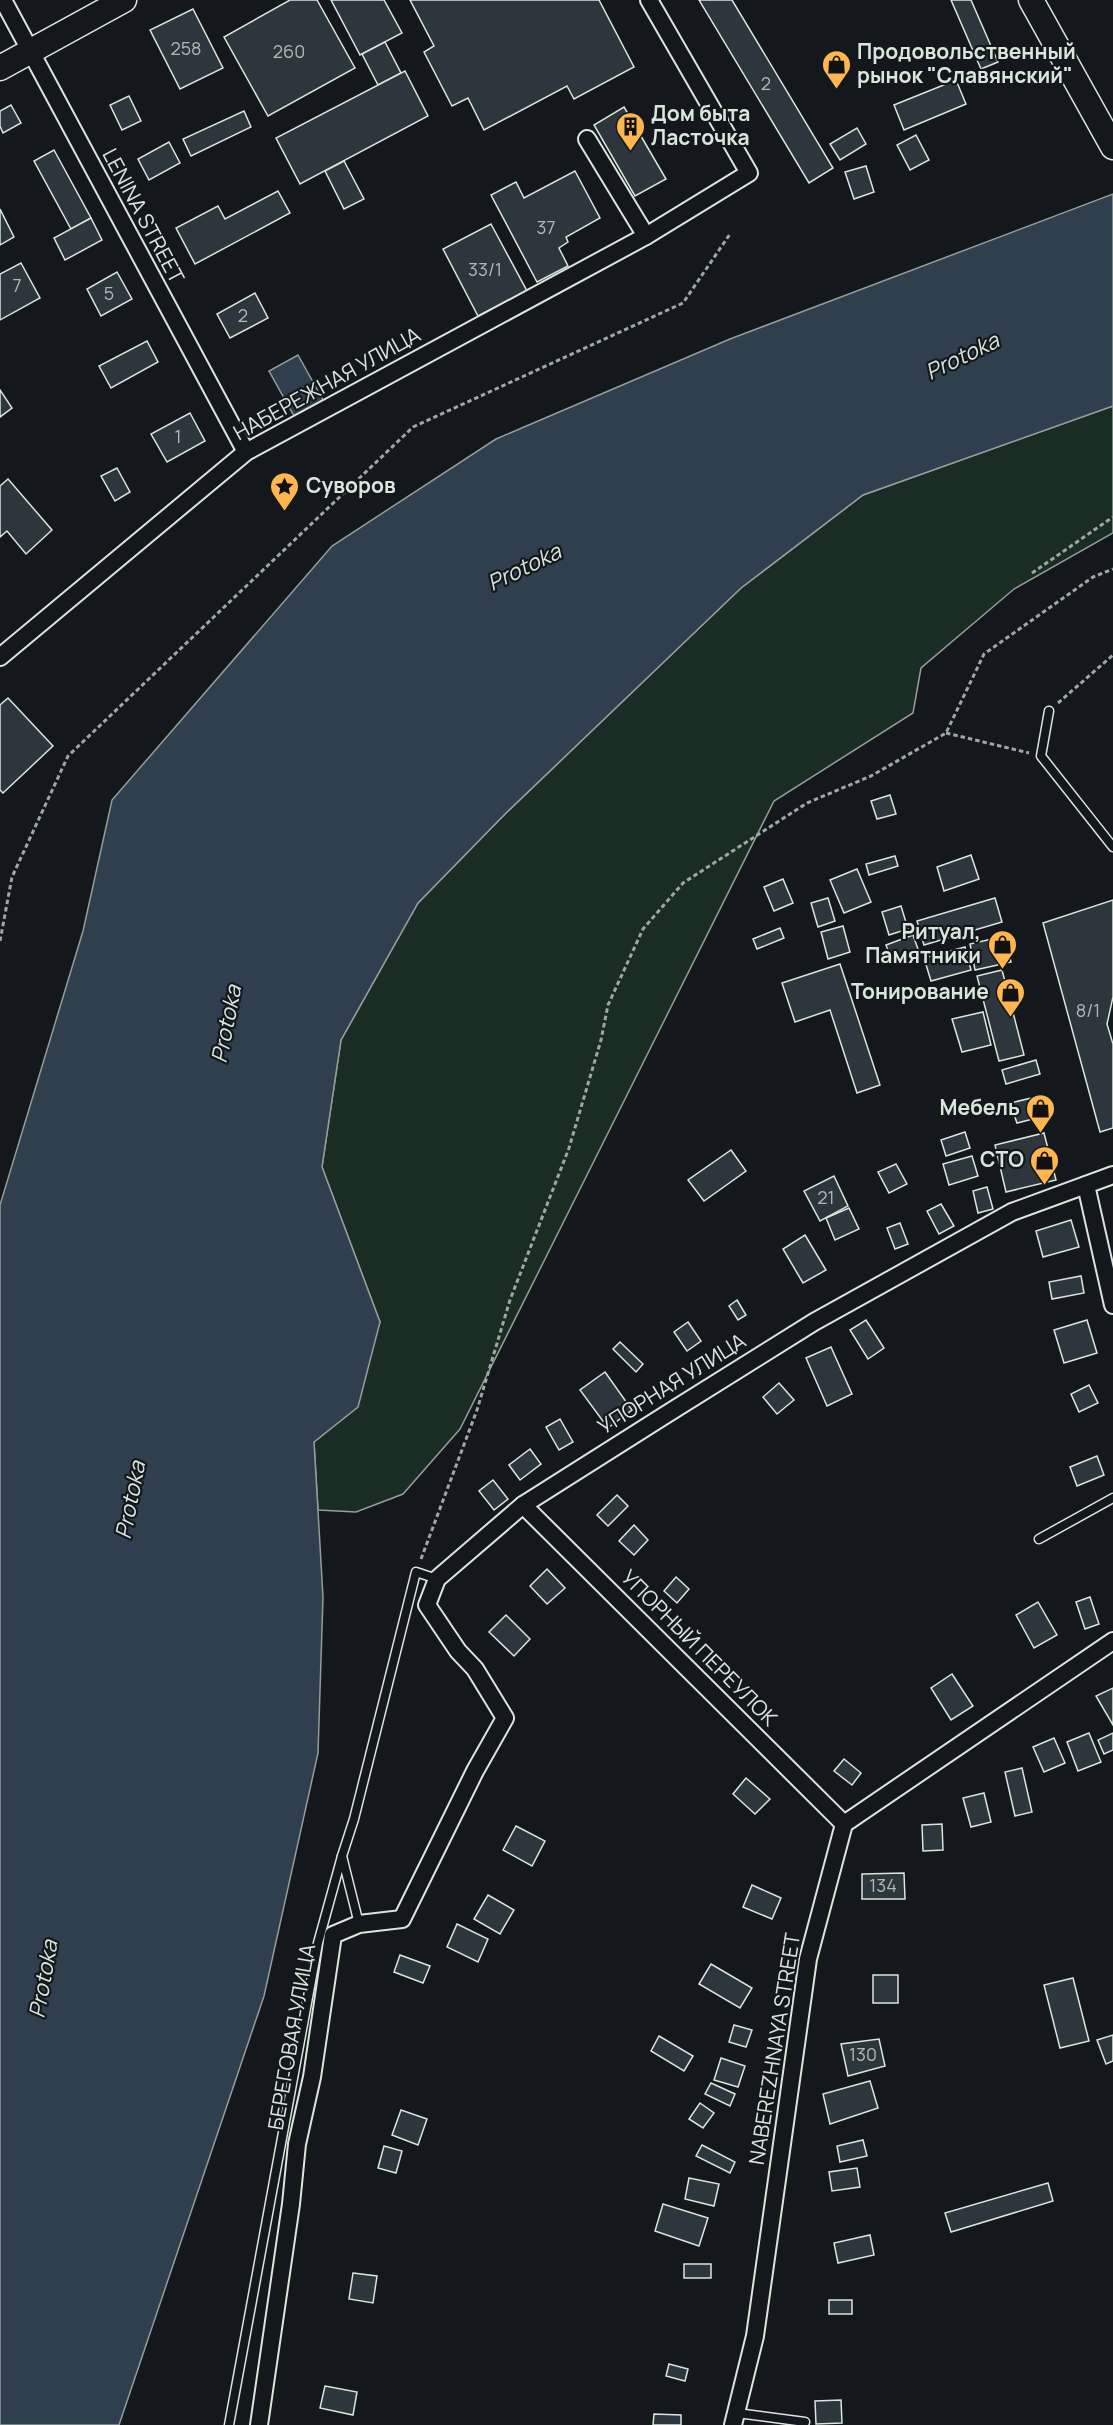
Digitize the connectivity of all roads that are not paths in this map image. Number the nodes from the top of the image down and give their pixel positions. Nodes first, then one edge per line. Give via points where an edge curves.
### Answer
1 (3, 0) edge
2 (124, 0) edge
3 (649, 0) edge
4 (1031, 0) edge
5 (29, 52) junction
6 (0, 68) edge
7 (587, 140) dead end
8 (1113, 147) edge
9 (646, 236) junction
10 (246, 452) junction
11 (0, 657) edge
12 (1049, 711) road end
13 (1113, 847) edge
14 (1113, 1174) edge
15 (1086, 1185) junction
16 (1113, 1305) edge
17 (1113, 1498) edge
18 (523, 1505) junction
19 (1039, 1539) dead end
20 (436, 1579) junction
21 (1113, 1641) edge
22 (844, 1824) junction
23 (342, 1856) junction
24 (358, 1924) junction
25 (735, 2419) edge
26 (805, 2422) dead end
27 (229, 2425) edge
28 (259, 2425) edge

1 - 5 street, LENINA STREET
2 - 5 main road
3 - 9 street, НАБЕРЕЖНАЯ УЛИЦА via 749,173
4 - 8 main road
5 - 6 main road
5 - 10 street, LENINA STREET
7 - 9 street
9 - 10 street, НАБЕРЕЖНАЯ УЛИЦА
10 - 11 street, НАБЕРЕЖНАЯ УЛИЦА
12 - 13 lane via 1041,756
14 - 15 street, УПОРНАЯ УЛИЦА
15 - 16 street
15 - 18 street, УПОРНАЯ УЛИЦА via 1012,1212 814,1322
17 - 19 lane
18 - 20 street, УПОРНАЯ УЛИЦА
18 - 22 street, УПОРНЫЙ ПЕРЕУЛОК
20 - 23 lane via 416,1572
20 - 24 street, БЕРЕГОВАЯ УЛИЦА via 427,1605 475,1669 505,1718 402,1919
21 - 22 street
22 - 25 street, NABEREZHNAYA STREET via 808,1959 756,2336
23 - 24 lane
23 - 27 lane via 318,1943
24 - 28 street, БЕРЕГОВАЯ УЛИЦА via 333,1935 312,2077 297,2144
25 - 26 lane

